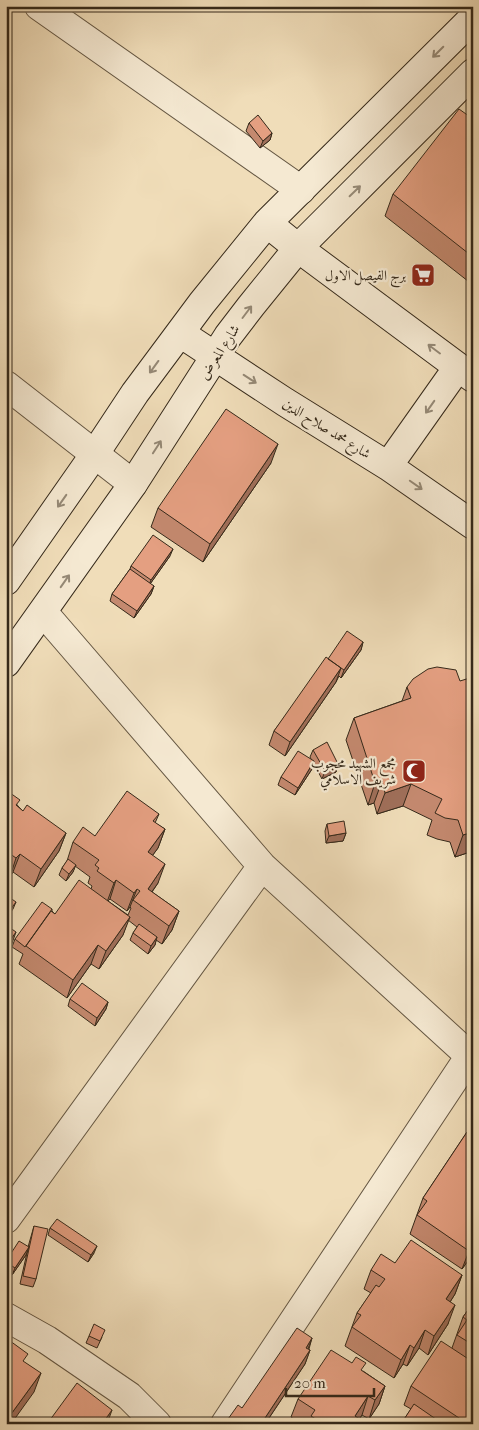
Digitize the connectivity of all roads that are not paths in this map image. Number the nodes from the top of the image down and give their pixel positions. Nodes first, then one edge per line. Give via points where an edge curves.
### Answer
1 (39, 6) edge
2 (473, 18) edge
3 (473, 73) edge
4 (301, 190) junction
5 (267, 223) junction
6 (298, 248) junction
7 (180, 333) junction
8 (216, 356) junction
9 (465, 372) edge
10 (6, 385) edge
11 (94, 455) junction
12 (388, 466) junction
13 (133, 484) junction
14 (473, 525) edge
15 (6, 581) edge
16 (43, 612) junction
17 (6, 664) edge
18 (262, 866) junction
19 (472, 1055) edge
20 (6, 1219) edge
21 (6, 1317) edge
22 (157, 1424) edge
23 (225, 1424) edge

1 - 4 main road
2 -> 4 main road
6 -> 3 main road, شارع المعرض
4 - 5 main road
5 - 6 main road
5 - 7 main road
8 -> 6 main road, شارع المعرض via 228,336
9 -> 6 main road
7 - 8 main road, شارع محمد صلاح الدين
7 -> 11 main road
8 -> 12 main road, شارع محمد صلاح الدين
13 -> 8 main road, شارع المعرض
9 -> 12 main road
10 - 11 main road
11 - 13 main road
11 -> 15 main road
12 -> 14 main road, شارع محمد صلاح الدين
16 -> 13 main road, شارع المعرض
16 - 17 main road, شارع المعرض
16 - 18 main road
18 - 19 main road
18 - 20 main road
19 - 23 main road
21 - 22 main road via 47,1340 129,1396

